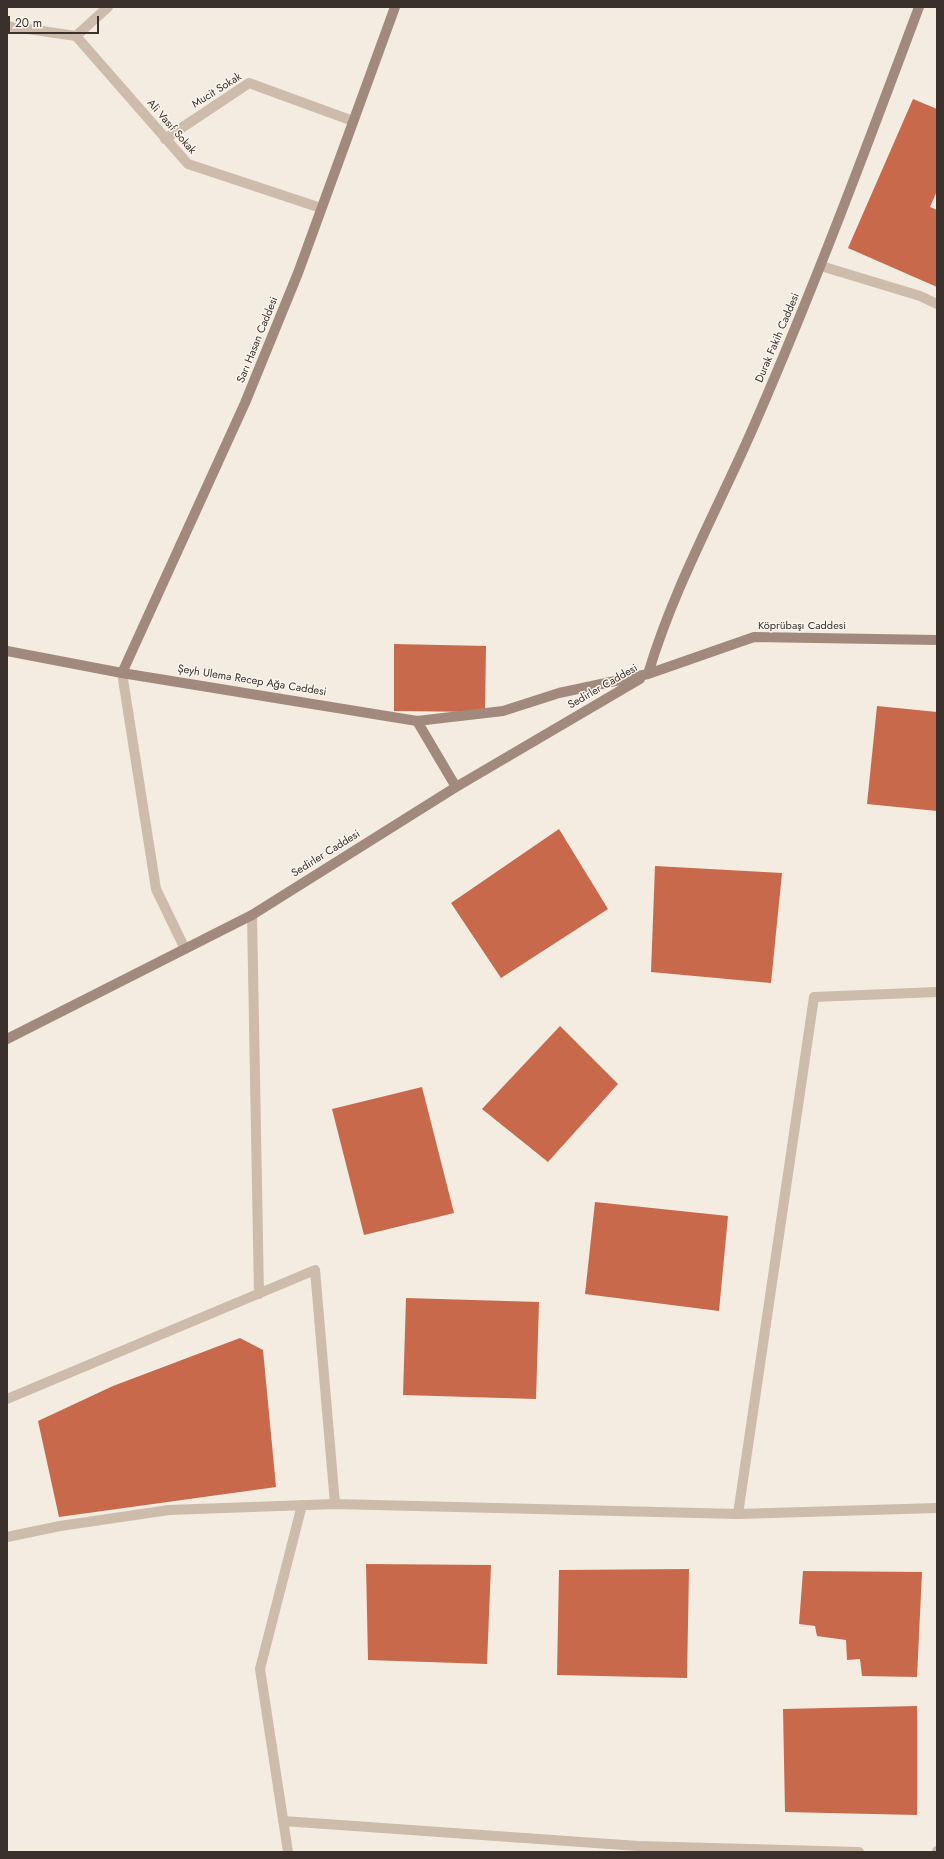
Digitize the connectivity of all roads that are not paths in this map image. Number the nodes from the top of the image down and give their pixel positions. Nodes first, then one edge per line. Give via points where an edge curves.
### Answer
1 (108, 7) edge
2 (395, 7) edge
3 (919, 7) edge
4 (7, 26) edge
5 (76, 36) junction
6 (353, 121) junction
7 (165, 139) junction
8 (321, 208) junction
9 (821, 266) junction
10 (937, 304) edge
11 (937, 640) edge
12 (7, 652) edge
13 (122, 673) junction
14 (648, 674) junction
15 (417, 720) junction
16 (456, 787) junction
17 (252, 915) junction
18 (185, 949) junction
19 (937, 992) edge
20 (7, 1039) edge
21 (259, 1294) junction
22 (7, 1399) edge
23 (335, 1504) junction
24 (302, 1505) junction
25 (937, 1508) edge
26 (738, 1514) junction
27 (7, 1537) edge
28 (283, 1821) junction
29 (638, 1849) edge
30 (288, 1852) edge
31 (859, 1852) edge

1 - 5 street
2 - 6 street, Sarı Hasan Caddesi
3 - 9 street, Durak Fakih Caddesi
4 - 5 street
5 - 7 street, Ali Vasıf Sokak
6 - 7 street, Mucit Sokak via 249,83
6 - 8 street, Sarı Hasan Caddesi
7 - 8 street, Ali Vasıf Sokak via 188,164
8 - 13 street, Sarı Hasan Caddesi via 298,273 245,403
9 - 10 street via 920,296
9 - 14 street, Durak Fakih Caddesi via 756,423 679,591
11 - 14 street, Köprübaşı Caddesi via 754,637
12 - 13 street, Şeyh Ulema Recep Ağa Caddesi
13 - 15 street, Şeyh Ulema Recep Ağa Caddesi
13 - 18 street via 156,889
14 - 15 street, Şeyh Ulema Recep Ağa Caddesi via 559,693 503,711
14 - 16 street, Sedirler Caddesi
15 - 16 street
16 - 17 street, Sedirler Caddesi
17 - 18 street, Sedirler Caddesi
17 - 21 street
18 - 20 street, Sedirler Caddesi
19 - 26 street via 814,998
21 - 22 street
21 - 23 street via 315,1270
23 - 24 street
23 - 26 street
24 - 27 street via 169,1510 60,1526
24 - 28 street via 260,1669
25 - 26 street
28 - 29 street
28 - 30 street
29 - 31 street

